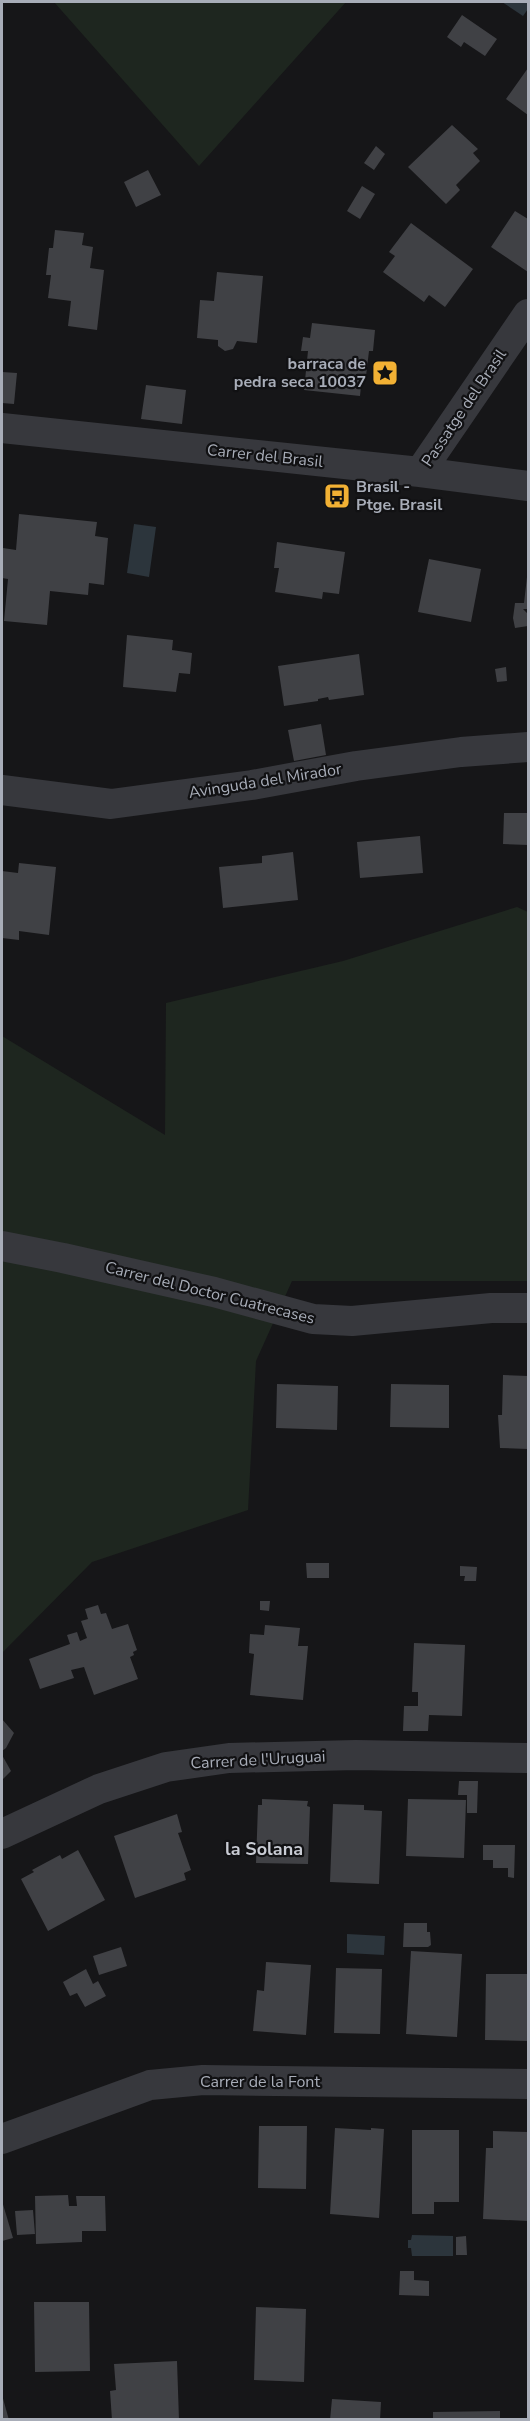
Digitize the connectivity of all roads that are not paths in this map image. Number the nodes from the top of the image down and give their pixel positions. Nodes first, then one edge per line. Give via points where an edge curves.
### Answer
1 (528, 314) edge
2 (2, 428) edge
3 (420, 472) junction
4 (528, 486) edge
5 (528, 747) edge
6 (2, 790) edge
7 (2, 1246) edge
8 (528, 1308) edge
9 (528, 1758) edge
10 (2, 1834) edge
11 (528, 2084) edge
12 (2, 2139) edge

1 - 3 street, Passatge del Brasil
2 - 3 street, Carrer del Brasil
3 - 4 street, Carrer del Brasil
5 - 6 street, Avinguda del Mirador via 461,752 111,804
7 - 8 street, Carrer del Doctor Cuatrecases via 214,1292 313,1319 352,1321
9 - 10 street, Carrer de l'Uruguai via 229,1758 166,1767 99,1789
11 - 12 street, Carrer de la Font via 203,2080 150,2085

